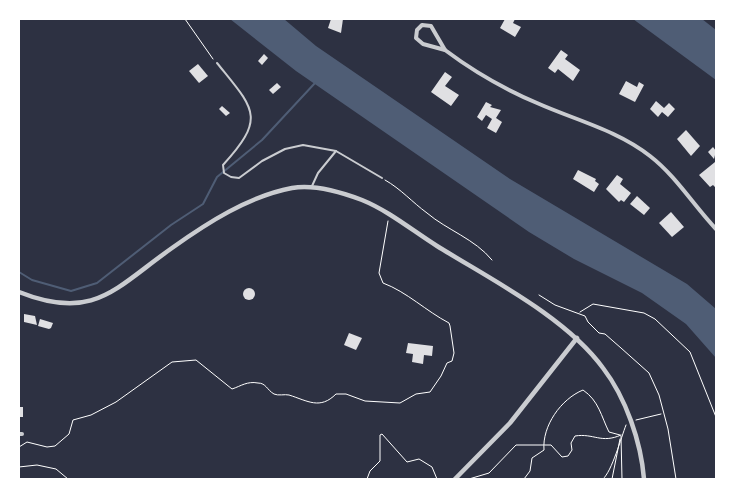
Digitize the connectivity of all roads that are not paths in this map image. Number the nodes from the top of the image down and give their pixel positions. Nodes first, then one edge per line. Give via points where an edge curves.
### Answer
1 (445, 50) junction
2 (217, 63) road end
3 (336, 151) junction
4 (382, 178) road end
5 (312, 186) junction
6 (716, 229) edge
7 (19, 292) edge
8 (577, 338) junction
9 (455, 479) edge
10 (644, 479) edge

1 - 1 street via 431,26 422,25 417,30 416,38 423,44
1 - 6 street via 496,83 623,138 650,156 675,180
2 - 3 lane via 249,106 252,117 243,143 223,165 224,173 231,178 239,178 285,149 303,145
3 - 4 lane
3 - 5 lane
5 - 7 street via 269,194 217,218 107,295 85,302 61,304
5 - 8 street via 364,201 527,302
8 - 9 street via 510,423
8 - 10 street via 604,368 630,422

